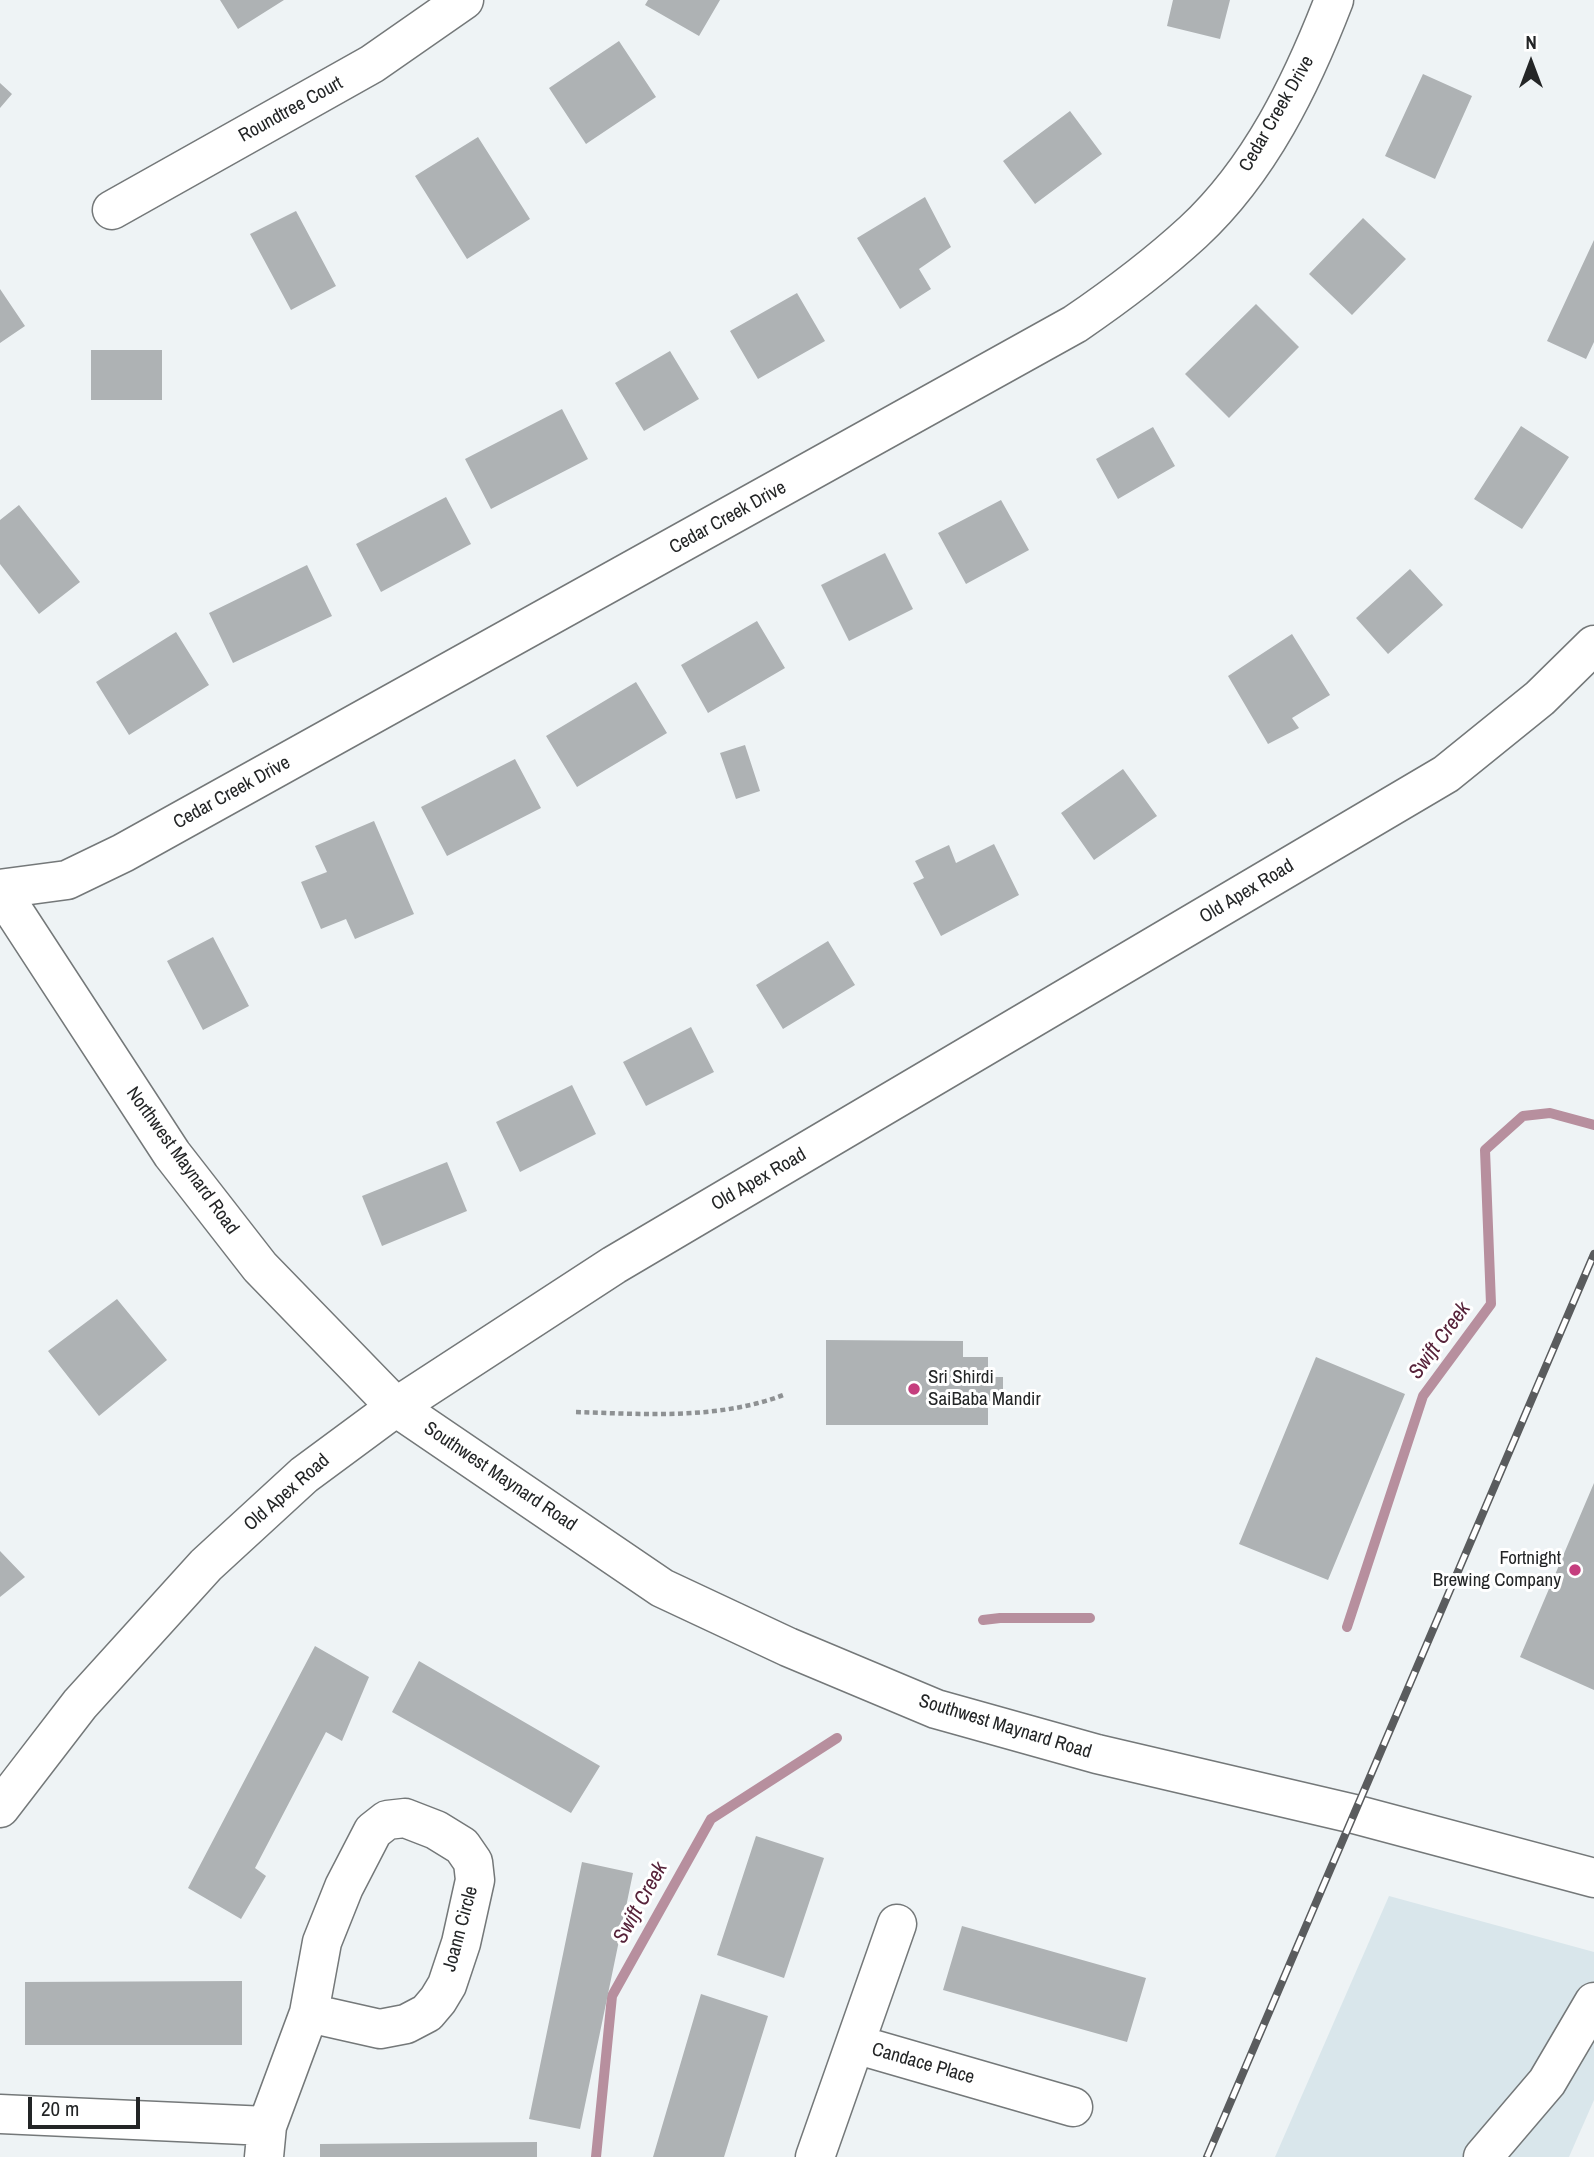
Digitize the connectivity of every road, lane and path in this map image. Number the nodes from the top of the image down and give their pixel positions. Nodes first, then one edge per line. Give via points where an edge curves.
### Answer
1 (464, 0) edge
2 (1334, 0) edge
3 (112, 210) dead end
4 (1594, 645) edge
5 (0, 889) edge
6 (786, 1394) dead end
7 (396, 1407) junction
8 (576, 1412) dead end
9 (0, 1808) edge
10 (1594, 1878) edge
11 (897, 1924) dead end
12 (1594, 2003) edge
13 (309, 2012) junction
14 (855, 2044) junction
15 (1073, 2107) dead end
16 (0, 2114) edge
17 (266, 2142) edge
18 (815, 2157) edge
19 (1483, 2157) edge

1 - 3 main road, Roundtree Court via 372,64
2 - 5 main road, Cedar Creek Drive via 1297,85 1255,159 1226,197 1195,231 1130,287 1075,324 123,853 67,880
4 - 7 main road, Old Apex Road via 1540,698 1446,774 614,1265
5 - 7 main road, Northwest Maynard Road via 172,1154 260,1267
6 - 8 path via 712,1411 656,1415
7 - 9 main road, Old Apex Road via 304,1475 206,1565 80,1704
7 - 10 main road, Southwest Maynard Road via 662,1588 936,1709 1097,1754 1354,1814
11 - 14 main road, Candace Place
12 - 19 main road via 1547,2082
13 - 13 main road, Joann Circle via 322,1942 373,1831 387,1820 405,1818 462,1846 473,1862 475,1880 447,1985 427,2012 406,2024 380,2029
13 - 17 main road, Joann Circle
14 - 15 main road, Candace Place
14 - 18 main road
16 - 17 main road

